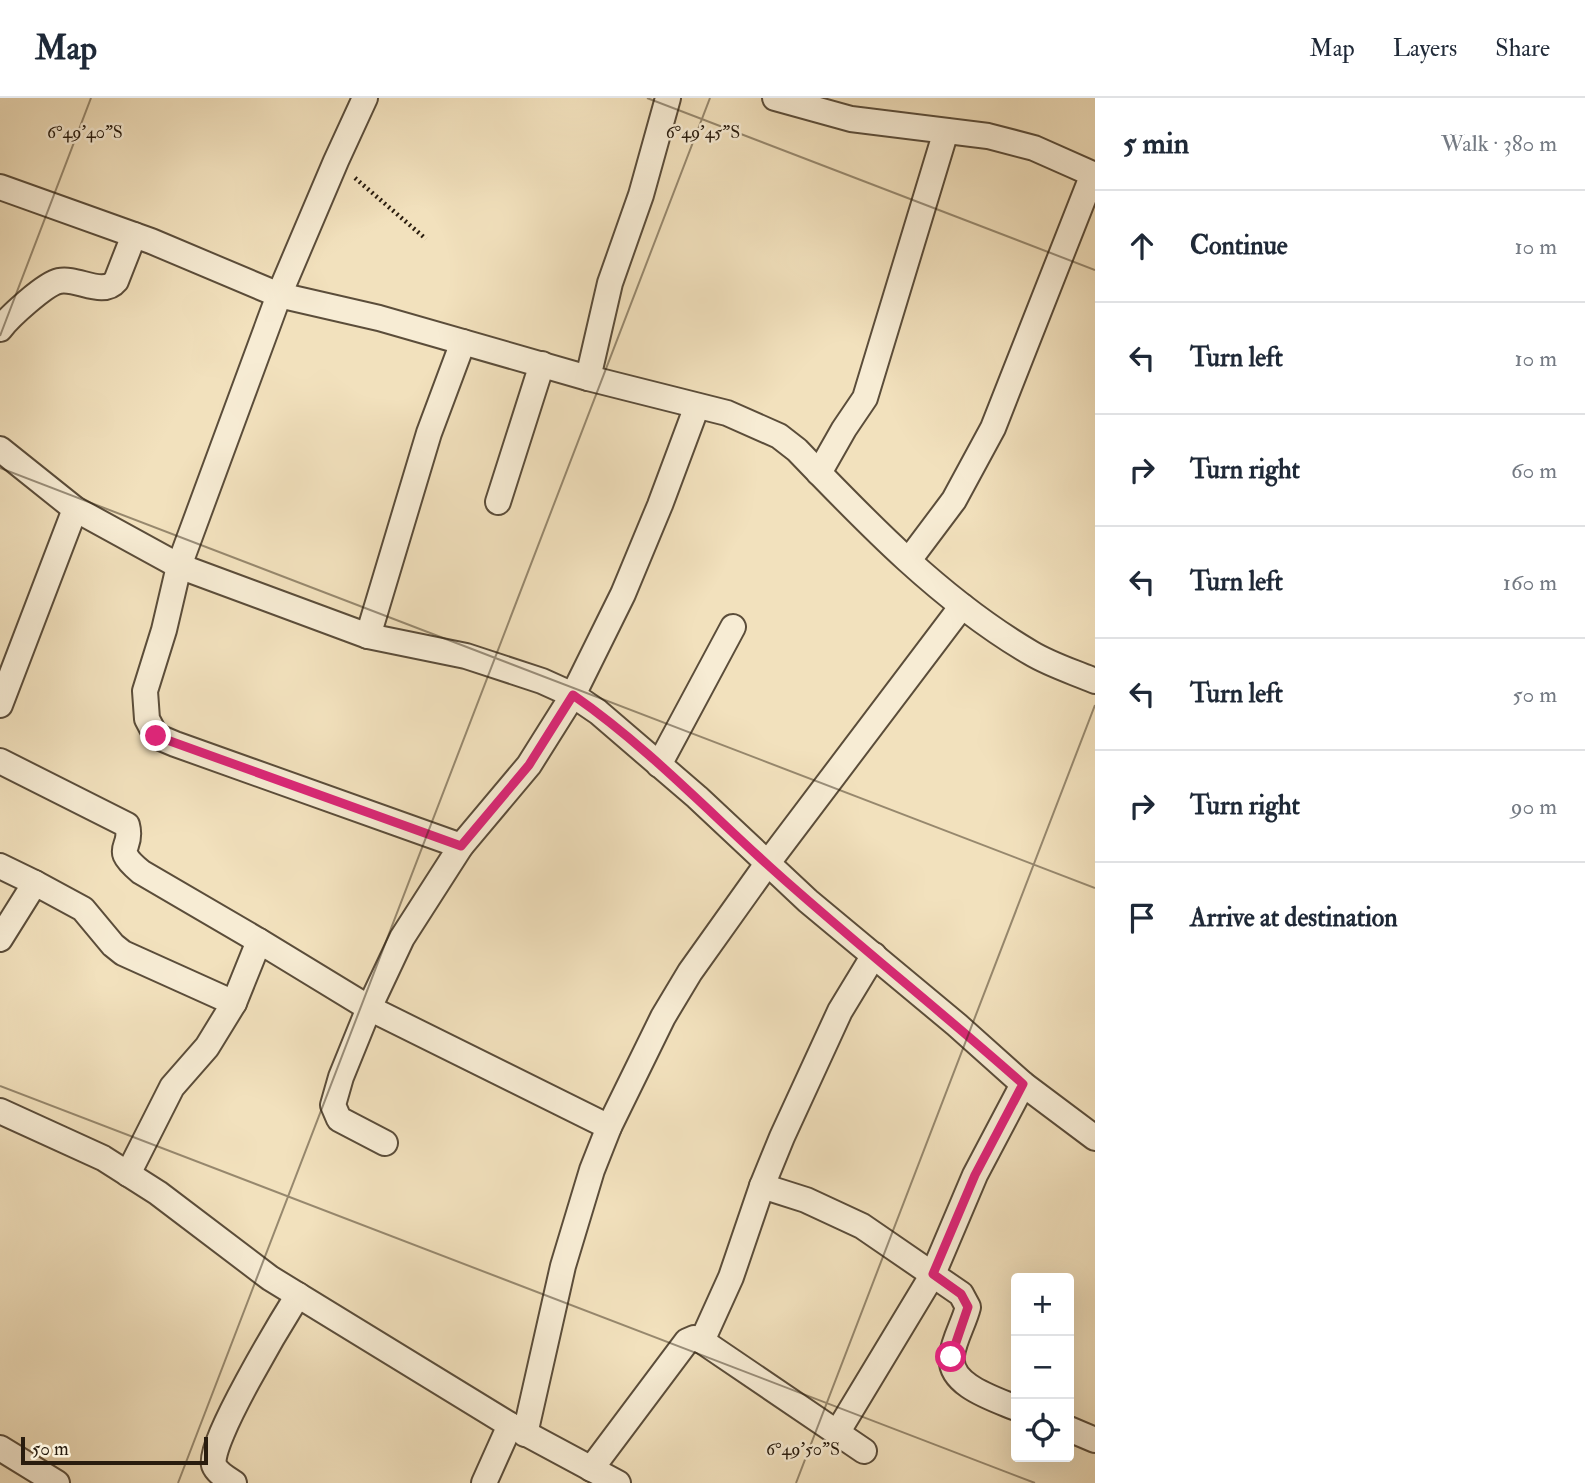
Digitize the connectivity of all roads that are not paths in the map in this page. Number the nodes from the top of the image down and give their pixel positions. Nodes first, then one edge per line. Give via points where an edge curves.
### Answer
1 (365, 98) edge
2 (668, 98) edge
3 (775, 98) edge
4 (821, 104) edge
5 (946, 131) junction
6 (1094, 174) edge
7 (0, 187) edge
8 (134, 235) junction
9 (279, 295) junction
10 (0, 329) edge
11 (463, 342) junction
12 (542, 364) junction
13 (588, 378) junction
14 (697, 406) junction
15 (0, 449) edge
16 (819, 473) junction
17 (498, 502) dead end
18 (75, 509) junction
19 (909, 560) junction
20 (179, 566) junction
21 (961, 606) junction
22 (733, 628) dead end
23 (368, 636) junction
24 (1095, 681) edge
25 (573, 695) junction
26 (0, 705) edge
27 (0, 761) edge
28 (659, 765) junction
29 (461, 846) junction
30 (767, 864) junction
31 (0, 866) edge
32 (35, 883) junction
33 (0, 939) edge
34 (259, 941) junction
35 (874, 956) junction
36 (234, 1003) junction
37 (369, 1008) junction
38 (1023, 1084) junction
39 (0, 1111) edge
40 (609, 1127) junction
41 (1095, 1138) edge
42 (386, 1143) dead end
43 (128, 1174) junction
44 (762, 1186) junction
45 (933, 1274) junction
46 (298, 1295) junction
47 (702, 1341) junction
48 (1011, 1406) edge
49 (517, 1430) junction
50 (1074, 1431) edge
51 (837, 1433) junction
52 (1095, 1440) edge
53 (0, 1448) edge
54 (864, 1451) dead end
55 (592, 1469) junction
56 (57, 1483) edge
57 (234, 1483) edge
58 (484, 1483) edge
59 (618, 1483) edge

1 - 9 street
2 - 13 street via 610,283
3 - 4 street
4 - 5 street via 851,119
5 - 6 street via 1034,148
5 - 16 street via 865,398
6 - 19 street via 992,428 954,500
7 - 8 street
8 - 9 street
8 - 10 street via 112,286 58,281 23,305
9 - 11 street
9 - 20 street
11 - 12 street
11 - 23 street via 429,433
12 - 13 street
12 - 17 street
13 - 14 street
14 - 16 street via 727,413 779,436
14 - 25 street via 623,594
15 - 18 street
16 - 19 street
18 - 20 street
18 - 26 street
19 - 21 street
20 - 23 street
20 - 29 street via 145,691 147,719 156,736
21 - 24 street via 1032,654
21 - 30 street
22 - 28 street
23 - 25 street via 466,656
25 - 28 street
25 - 29 street via 529,765
27 - 34 street via 127,825 127,860
28 - 30 street
29 - 37 street via 401,938
30 - 35 street
30 - 40 street via 690,972
31 - 32 street
32 - 33 street
32 - 36 street via 83,909 123,953
34 - 36 street
34 - 37 street
35 - 38 street
35 - 44 street via 840,1011
36 - 43 street via 206,1047 172,1087
37 - 40 street
37 - 42 street via 333,1105 339,1119
38 - 41 street
38 - 45 street via 975,1175
39 - 43 street
40 - 49 street via 592,1170
43 - 46 street
44 - 45 street via 862,1226
44 - 47 street via 731,1277
45 - 48 street via 961,1294 968,1307 951,1357 957,1374 982,1394
45 - 51 street
46 - 49 street
46 - 57 street via 218,1443 214,1466
47 - 51 street
47 - 55 street via 687,1341
49 - 55 street
49 - 58 street
50 - 52 street
51 - 54 street
53 - 56 street
55 - 59 street

